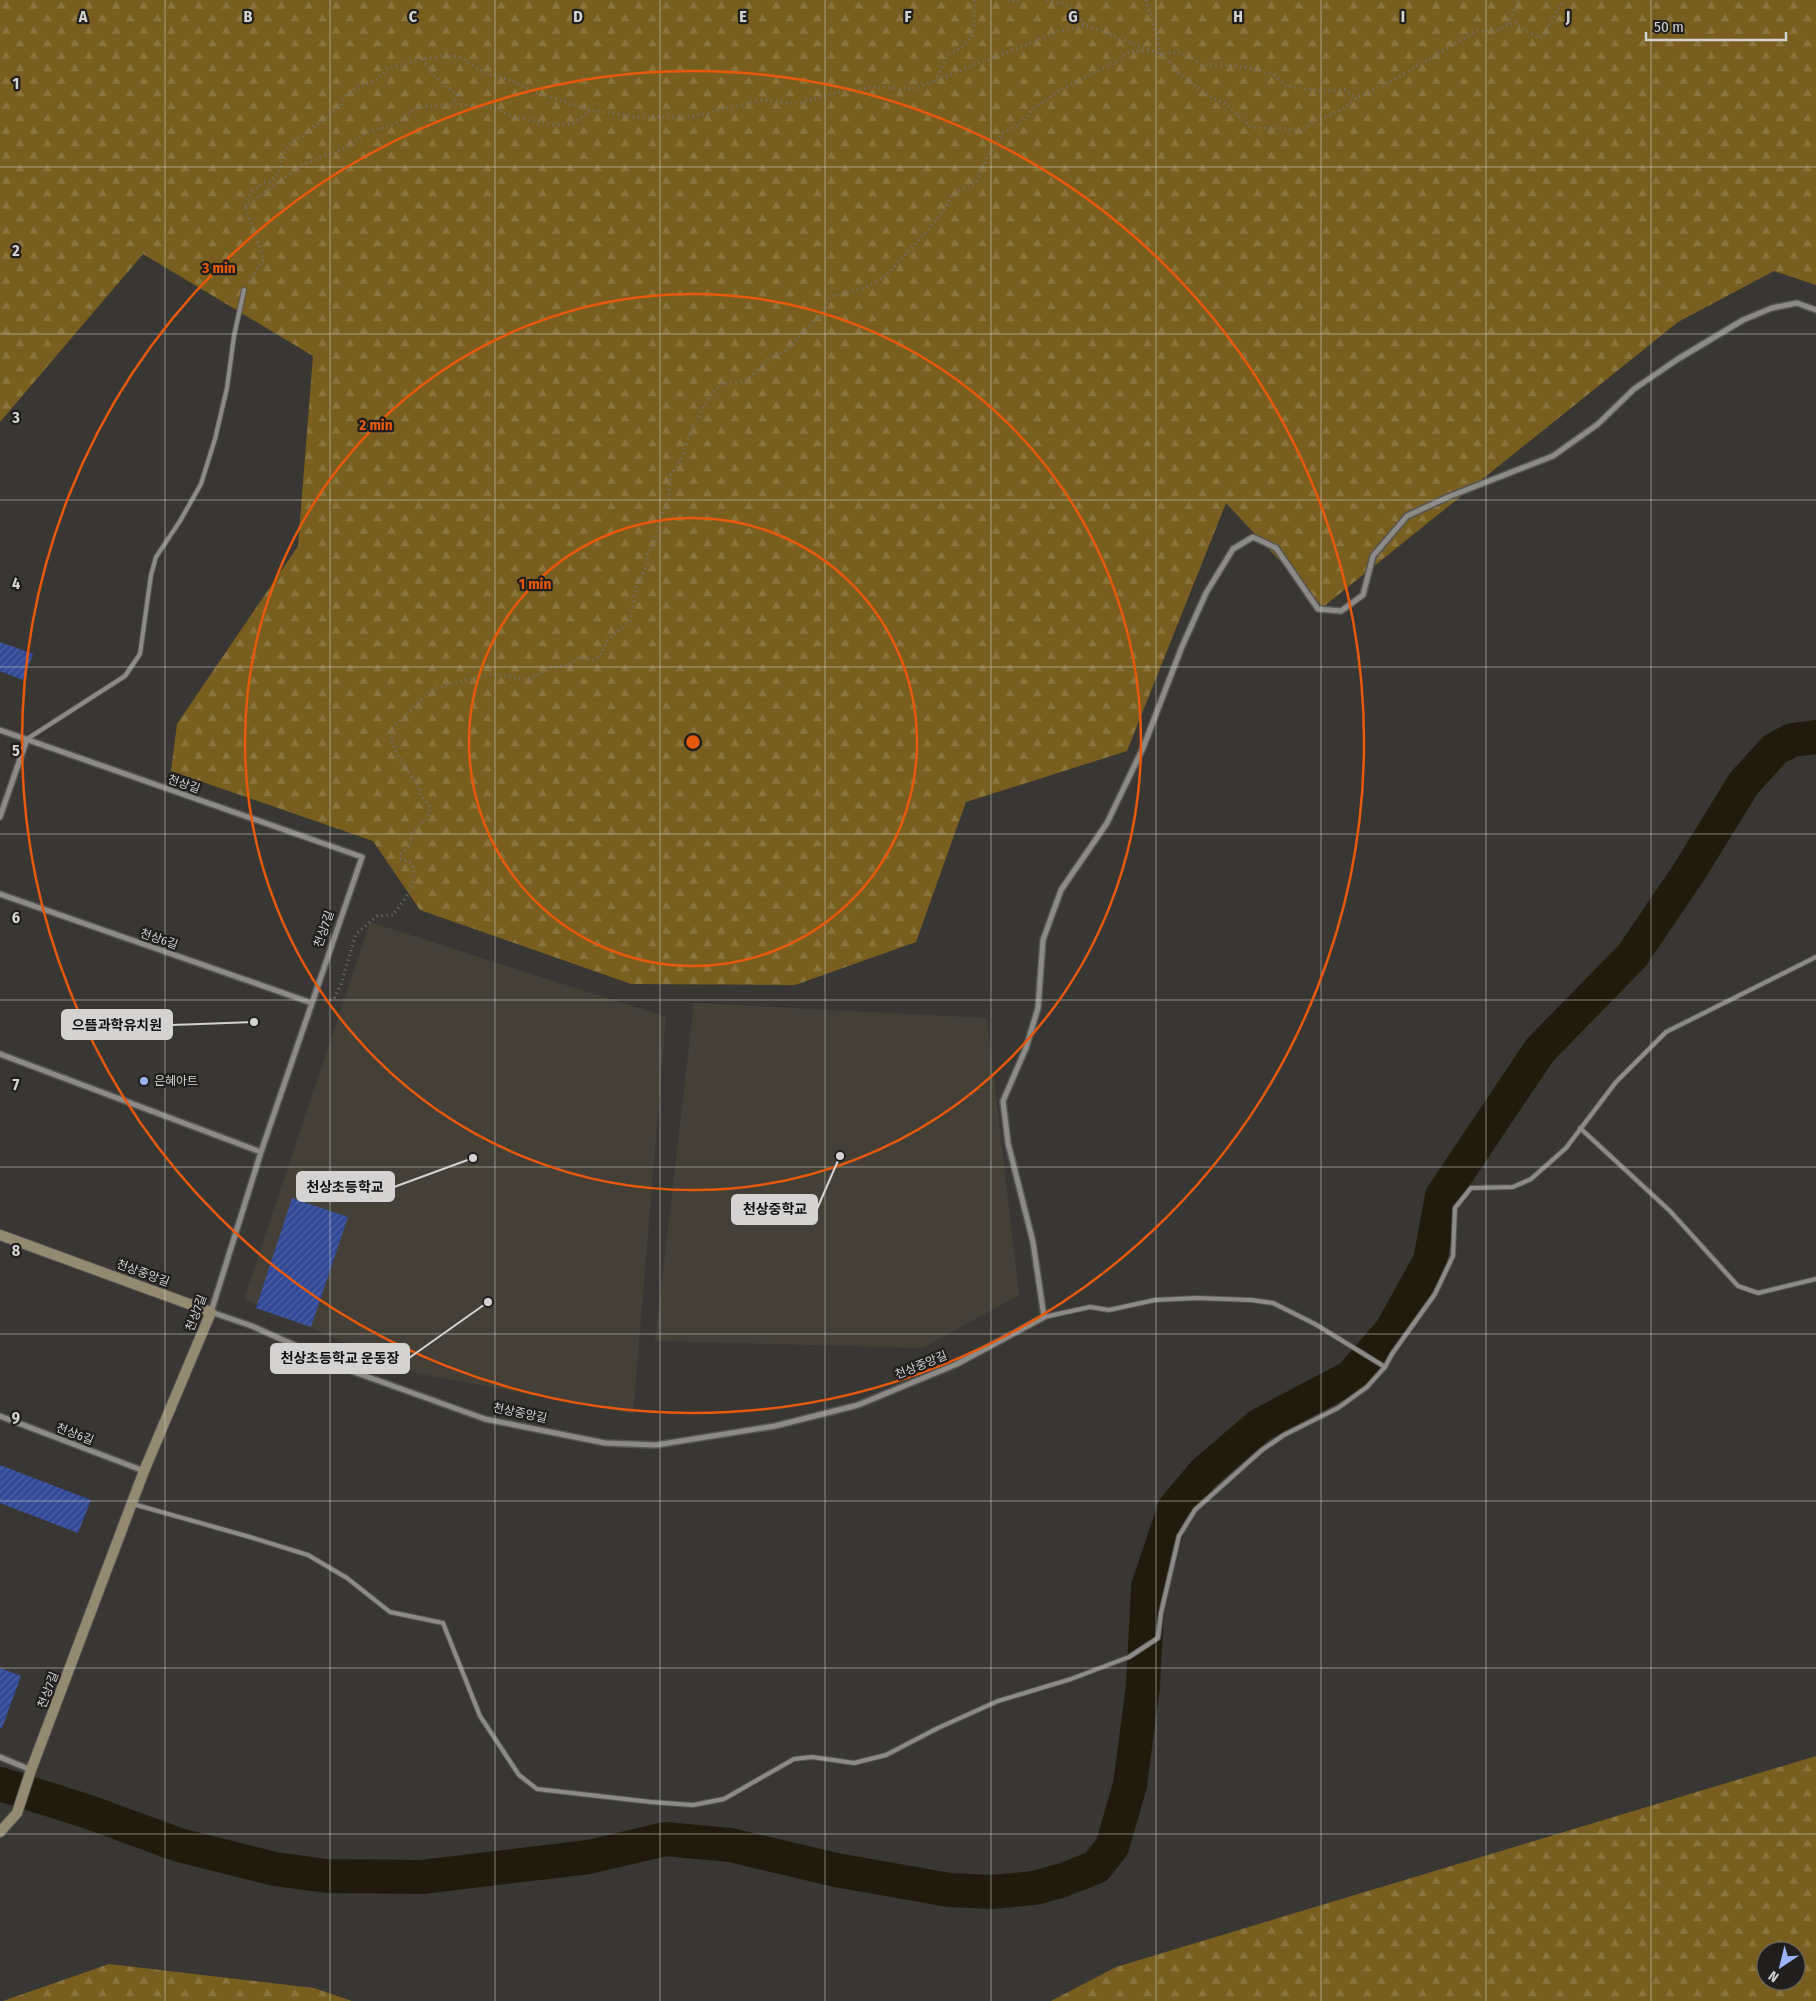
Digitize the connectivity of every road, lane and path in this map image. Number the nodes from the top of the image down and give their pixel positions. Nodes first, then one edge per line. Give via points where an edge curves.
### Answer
1 (976, 0) edge
2 (1008, 0) edge
3 (1022, 0) edge
4 (1047, 0) edge
5 (1146, 0) edge
6 (1519, 0) edge
7 (1563, 0) edge
8 (1085, 25) junction
9 (1506, 25) junction
10 (1151, 51) junction
11 (1160, 54) junction
12 (423, 59) junction
13 (935, 82) junction
14 (1356, 98) junction
15 (453, 104) junction
16 (591, 110) junction
17 (245, 207) junction
18 (244, 290) joint
19 (1816, 310) edge
20 (0, 730) edge
21 (27, 739) junction
22 (0, 817) edge
23 (362, 857) joint
24 (0, 894) edge
25 (1816, 957) edge
26 (312, 1003) junction
27 (0, 1054) edge
28 (1580, 1128) junction
29 (260, 1152) junction
30 (0, 1235) edge
31 (1816, 1279) edge
32 (211, 1312) junction
33 (1044, 1317) junction
34 (1385, 1367) junction
35 (0, 1416) edge
36 (144, 1470) junction
37 (131, 1504) junction
38 (0, 1757) edge
39 (29, 1775) junction
40 (0, 1832) edge

1 - 13 path via 971,38 948,55
2 - 3 path
4 - 8 path via 1074,11
5 - 11 path via 1160,39
6 - 9 path
7 - 9 path via 1548,29 1539,38 1515,22
8 - 10 path
8 - 13 path via 1061,31
9 - 14 path via 1495,31 1477,31
10 - 11 path
10 - 26 path via 1130,51 1116,62 1063,88 1031,111 1020,124 1003,133 976,182 952,195 926,232 886,276 864,288 830,297 821,317 787,350 771,356 748,378 721,384 693,426 679,464 670,475 669,500 657,524 655,542 647,555 648,563 636,589 630,620 608,640 598,657 593,660 577,658 570,665 552,667 528,680 498,674 436,688 391,729 392,745 431,808 426,820 412,832 410,846 401,854 401,859 411,863 415,870 413,884 392,915 376,916 356,934 334,999
11 - 14 path via 1180,52 1202,65 1249,68 1273,74 1286,86 1322,91 1345,90
11 - 14 path via 1178,73 1227,105 1252,128 1301,131 1314,121 1341,110
12 - 15 path via 435,77 457,95
12 - 16 path via 444,55 460,57 486,72
12 - 17 path via 388,69 379,79 346,96 341,105 291,142 281,159 281,169 270,182 263,183 250,194
13 - 16 path via 913,89 873,87 795,104 761,100 691,116 636,117
15 - 16 path via 493,108 515,118 555,125 574,123
15 - 17 path via 418,107 395,124 367,132 350,146 302,165
17 - 18 path via 264,259
18 - 21 lane via 215,439 201,484 156,557 140,654 125,676
19 - 33 street via 1797,303 1772,308 1743,320 1634,389 1598,424 1553,456 1407,516 1373,556 1363,595 1341,611 1318,608 1276,548 1253,537 1233,549 1206,593 1143,748 1106,823 1061,890 1043,940 1038,1008 1026,1048 1003,1101 1008,1143 1032,1242
20 - 21 street, 천상길
21 - 22 street
21 - 23 street, 천상길
23 - 26 street, 천상7길
24 - 26 street, 천상6길
25 - 28 lane via 1666,1032 1616,1082
26 - 29 street, 천상7길
27 - 29 street
28 - 31 lane via 1670,1211 1738,1286 1758,1293
28 - 34 lane via 1566,1148 1531,1179 1514,1186 1471,1188 1455,1208 1453,1256 1435,1294
29 - 32 street, 천상7길
30 - 32 street, 천상중앙길
32 - 33 street, 천상중앙길 via 252,1326 357,1373 485,1419 605,1443 656,1445 775,1426 858,1405 957,1364
32 - 36 street, 천상7길
33 - 34 lane via 1090,1307 1109,1310 1155,1300 1197,1298 1273,1303
34 - 37 lane via 1368,1387 1338,1408 1262,1450 1195,1510 1179,1536 1158,1638 1129,1657 998,1701 886,1755 854,1763 812,1757 794,1759 724,1799 692,1805 537,1789 519,1775 480,1716 443,1623 390,1612 347,1578 308,1555
35 - 36 street, 천상6길
36 - 37 street, 천상7길
37 - 39 street, 천상7길
38 - 39 street
39 - 40 street, 천상7길 via 17,1813

